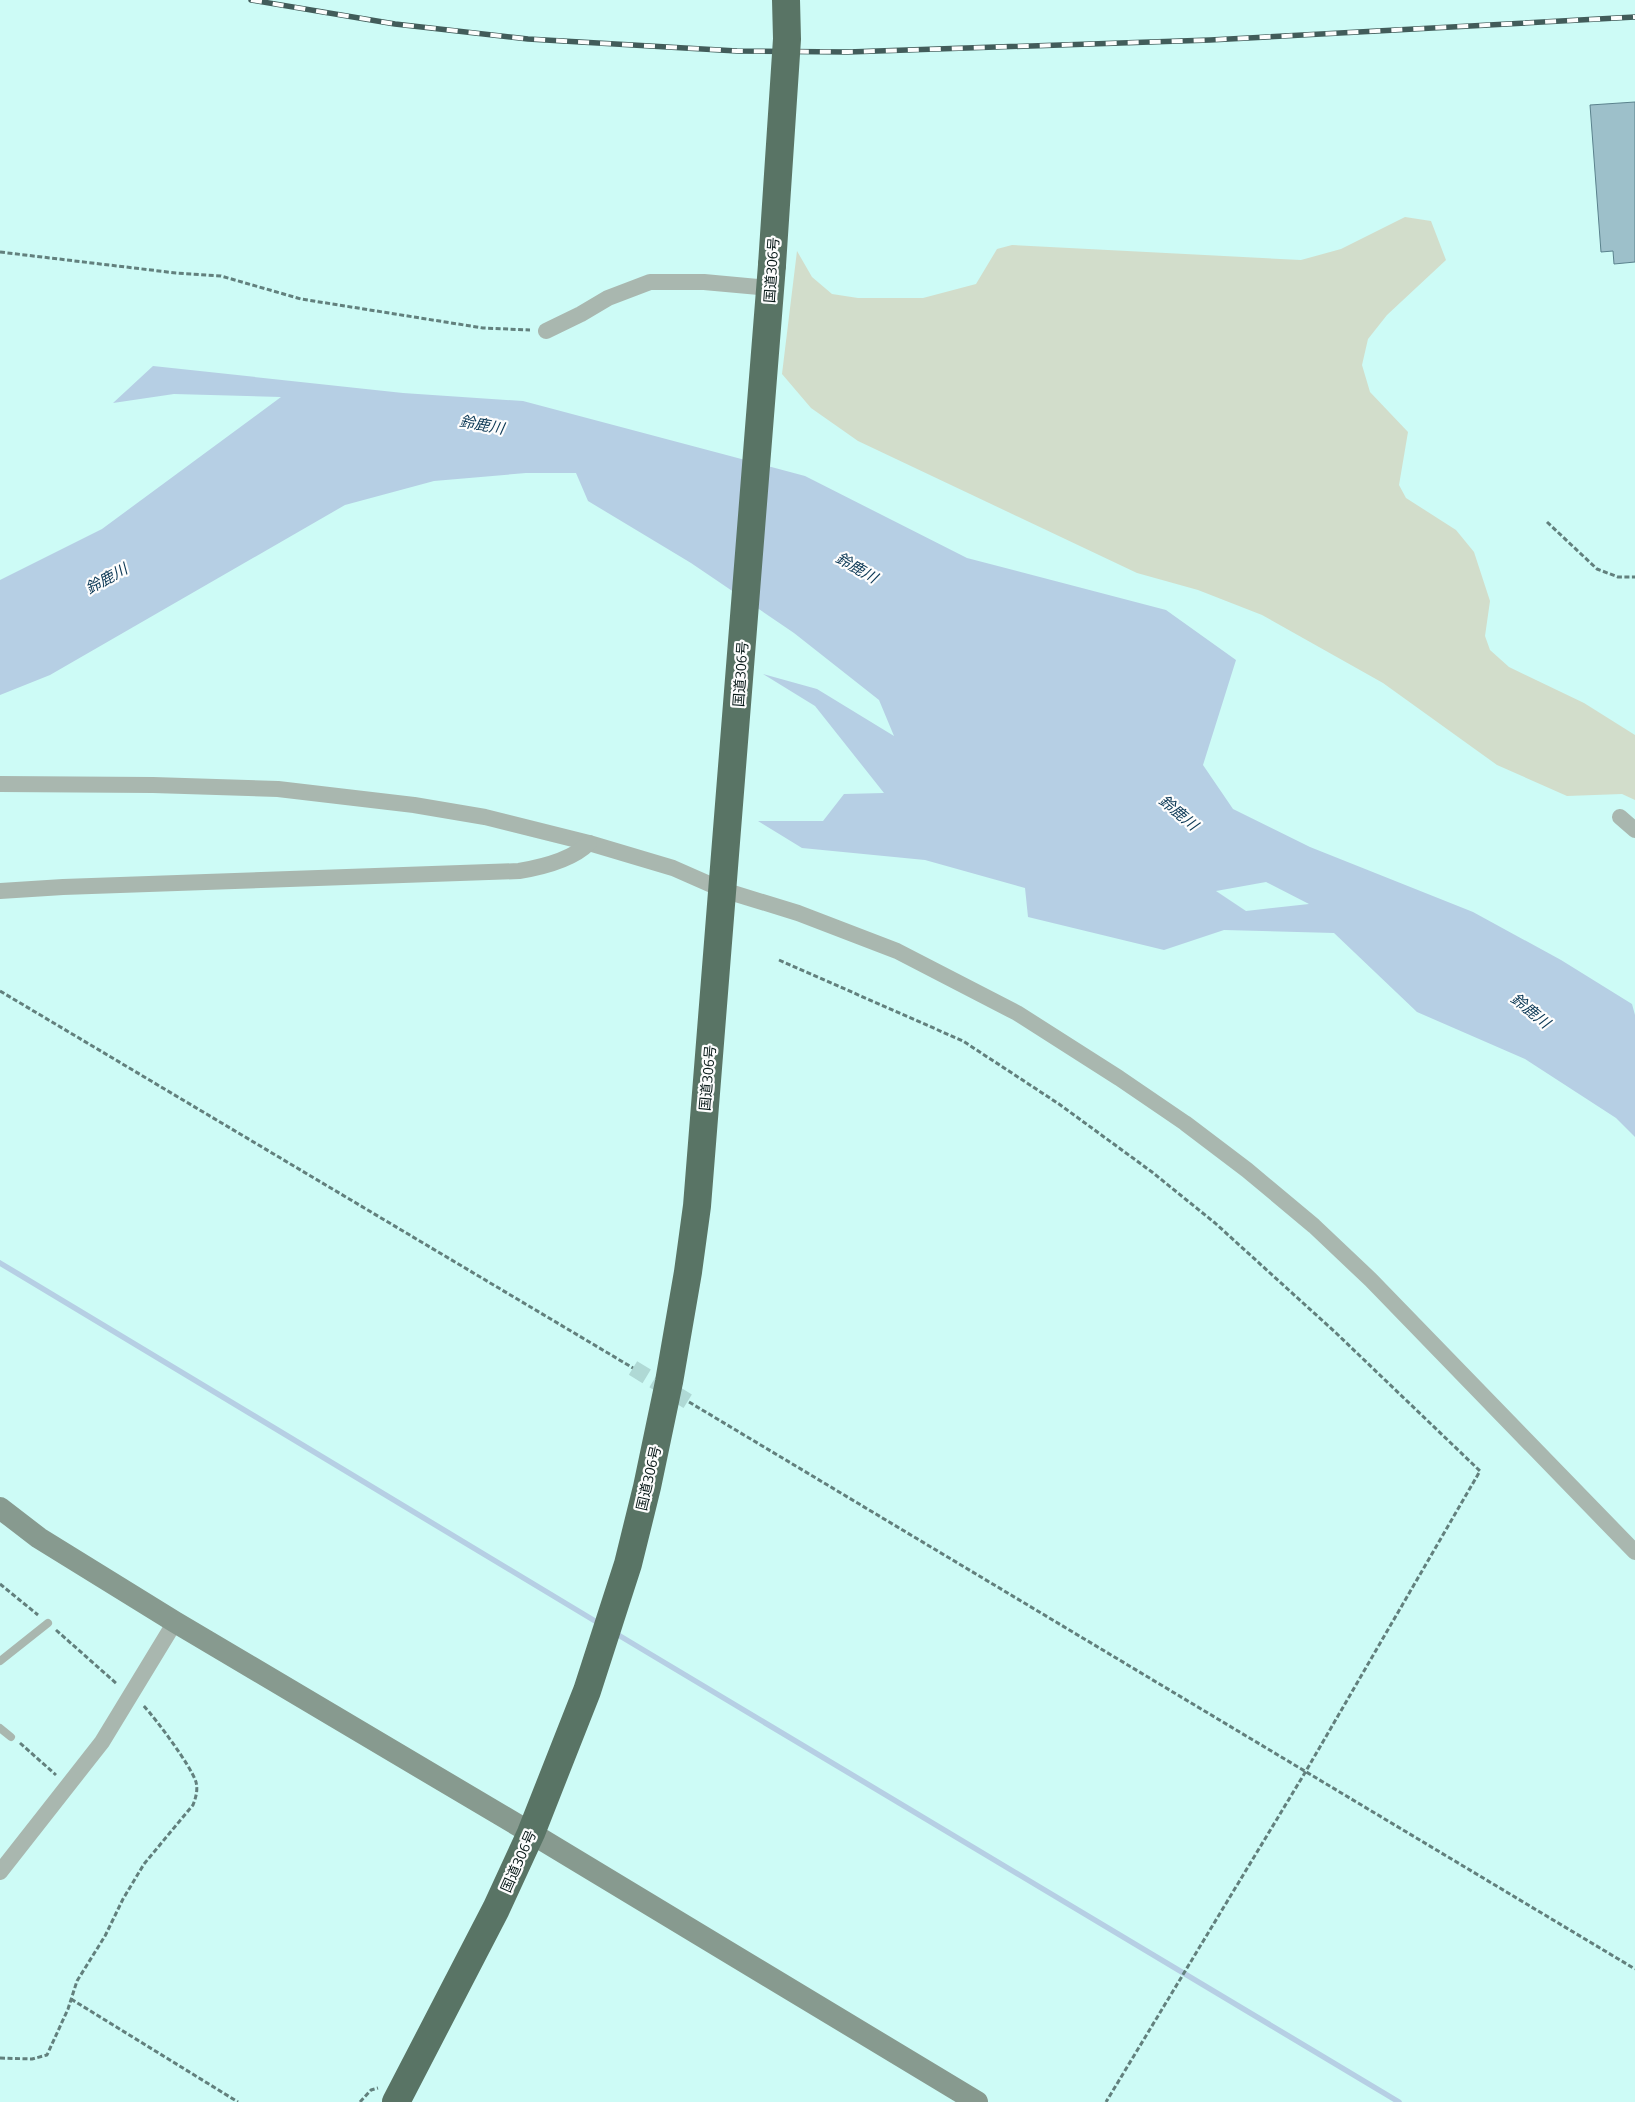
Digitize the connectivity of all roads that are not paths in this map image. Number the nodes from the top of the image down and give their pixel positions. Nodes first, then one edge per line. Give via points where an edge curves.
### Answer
1 (786, 0) edge
2 (770, 286) junction
3 (546, 330) road end
4 (0, 784) edge
5 (1620, 817) dead end
6 (1635, 830) edge
7 (589, 843) junction
8 (724, 881) junction
9 (0, 891) edge
10 (0, 1508) edge
11 (1635, 1552) edge
12 (175, 1622) junction
13 (48, 1623) road end
14 (0, 1661) edge
15 (0, 1728) edge
16 (11, 1736) road end
17 (531, 1833) junction
18 (0, 1872) edge
19 (388, 2095) edge
20 (977, 2102) edge

1 - 2 highway, 国道306号, bridge via 788,39
2 - 3 street via 650,282 608,298
2 - 8 highway, 国道306号
4 - 7 street via 153,784 278,789 423,806 485,817
5 - 6 street
7 - 8 street
7 - 9 street via 580,853 519,871
8 - 11 street via 897,951 1017,1013 1185,1123 1247,1170 1364,1273
8 - 17 highway, 国道306号 via 697,1206 669,1382 628,1564 587,1691
10 - 12 street via 39,1538
12 - 17 street
12 - 18 street via 102,1742
13 - 14 lane
15 - 16 lane
17 - 19 highway, 国道306号 via 484,1934
17 - 20 street

